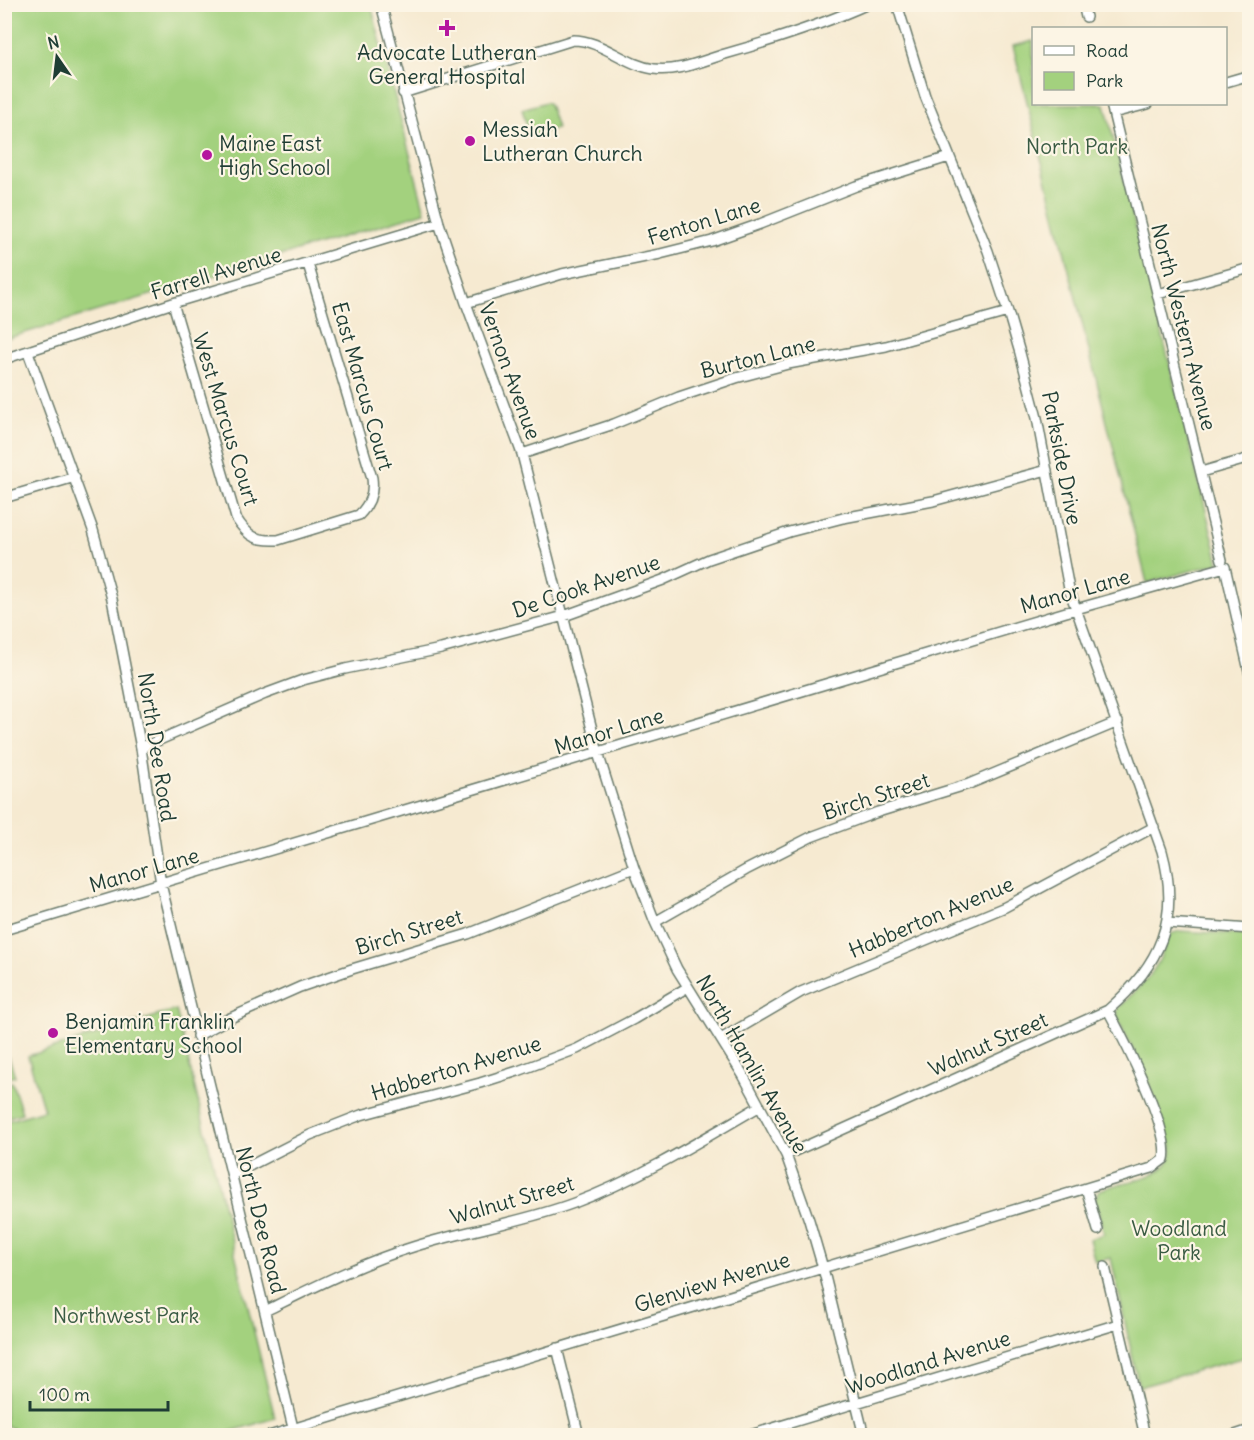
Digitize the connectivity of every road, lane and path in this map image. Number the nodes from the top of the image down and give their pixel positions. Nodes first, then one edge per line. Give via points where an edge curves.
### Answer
1 (381, 4) edge
2 (868, 4) edge
3 (897, 4) edge
4 (1083, 4) edge
5 (1086, 17) dead end
6 (1250, 75) edge
7 (1227, 82) edge
8 (403, 93) junction
9 (1139, 105) edge
10 (1112, 108) edge
11 (949, 157) junction
12 (438, 223) junction
13 (308, 264) junction
14 (1250, 268) edge
15 (1158, 294) junction
16 (173, 303) junction
17 (465, 303) junction
18 (1008, 312) junction
19 (28, 351) junction
20 (4, 359) edge
21 (522, 454) junction
22 (1250, 458) edge
23 (1047, 470) junction
24 (1201, 472) junction
25 (75, 477) junction
26 (4, 498) edge
27 (324, 526) joint
28 (1223, 563) junction
29 (1076, 609) junction
30 (564, 616) junction
31 (1250, 675) edge
32 (1118, 722) junction
33 (141, 748) junction
34 (598, 753) junction
35 (1154, 828) junction
36 (634, 868) junction
37 (161, 884) junction
38 (655, 922) junction
39 (1167, 923) junction
40 (1250, 929) edge
41 (4, 930) edge
42 (688, 987) junction
43 (1108, 1010) junction
44 (197, 1036) junction
45 (721, 1039) junction
46 (760, 1106) junction
47 (786, 1155) junction
48 (231, 1175) junction
49 (1086, 1188) junction
50 (1098, 1230) dead end
51 (1104, 1267) dead end
52 (823, 1268) junction
53 (265, 1311) junction
54 (1118, 1324) junction
55 (557, 1348) junction
56 (855, 1402) junction
57 (1250, 1430) edge
58 (294, 1432) edge
59 (269, 1436) edge
60 (579, 1436) edge
61 (747, 1436) edge
62 (864, 1436) edge
63 (1145, 1436) edge
64 (1232, 1436) edge

1 - 8 street, Vernon Avenue
2 - 8 street via 786,36 674,68 644,67 592,42 573,40
3 - 11 street, Parkside Drive via 925,96
4 - 5 street
6 - 7 street
8 - 12 street, Vernon Avenue
9 - 10 street
10 - 15 street, North Western Avenue
11 - 17 street, Fenton Lane via 855,186 712,241 562,274
11 - 18 street, Parkside Drive via 988,251
12 - 13 street, Farrell Avenue
12 - 17 street, Vernon Avenue
13 - 16 street, Farrell Avenue
13 - 27 street, East Marcus Court via 374,490 359,515
14 - 15 street
15 - 24 street, North Western Avenue
16 - 19 street, Farrell Avenue
16 - 27 street, West Marcus Court via 236,518 245,532 266,541
17 - 21 street, Vernon Avenue
18 - 21 street, Burton Lane via 886,346 736,378
18 - 23 street, Parkside Drive
19 - 20 street, Farrell Avenue
19 - 25 street, North Dee Road
21 - 30 street, Vernon Avenue
22 - 24 street
23 - 29 street, Parkside Drive via 1066,577
23 - 30 street, De Cook Avenue via 953,496 780,535
24 - 28 street, North Western Avenue
25 - 26 street
25 - 33 street, North Dee Road via 112,598
28 - 29 street, Manor Lane
28 - 31 street, North Western Avenue
29 - 32 street, Parkside Drive
29 - 34 street, Manor Lane
30 - 33 street, De Cook Avenue via 303,680
30 - 34 street, Vernon Avenue
32 - 35 street, Parkside Drive
32 - 38 street, Birch Street via 969,784 811,837
33 - 37 street, North Dee Road
34 - 36 street, North Hamlin Avenue
34 - 37 street, Manor Lane
35 - 39 street, Parkside Drive via 1169,878
35 - 45 street, Habberton Avenue via 1005,907 801,992
36 - 38 street, North Hamlin Avenue
36 - 44 street, Birch Street via 468,934 300,987
37 - 41 street, Manor Lane
37 - 44 street, North Dee Road
38 - 42 street, North Hamlin Avenue
39 - 40 street
39 - 43 street, Walnut Street via 1160,947 1143,975
42 - 45 street, North Hamlin Avenue
42 - 48 street, Habberton Avenue via 577,1049 480,1083 361,1115 310,1135
43 - 47 street, Walnut Street
43 - 49 street, Glenview Avenue via 1135,1061 1154,1110 1164,1159 1152,1168
44 - 48 street, North Dee Road
45 - 46 street, North Hamlin Avenue
46 - 47 street, North Hamlin Avenue
46 - 53 street, Walnut Street via 653,1167 600,1192 539,1214 391,1254
47 - 52 street, North Hamlin Avenue
48 - 53 street, North Dee Road
49 - 50 street
49 - 52 street, Glenview Avenue
51 - 54 street
52 - 55 street, Glenview Avenue
52 - 56 street, North Hamlin Avenue
53 - 58 street, North Dee Road
54 - 56 street, Woodland Avenue
54 - 63 street
55 - 58 street, Glenview Avenue
55 - 60 street
56 - 61 street, Woodland Avenue
56 - 62 street, North Hamlin Avenue
57 - 64 street
58 - 59 street, Glenview Avenue

